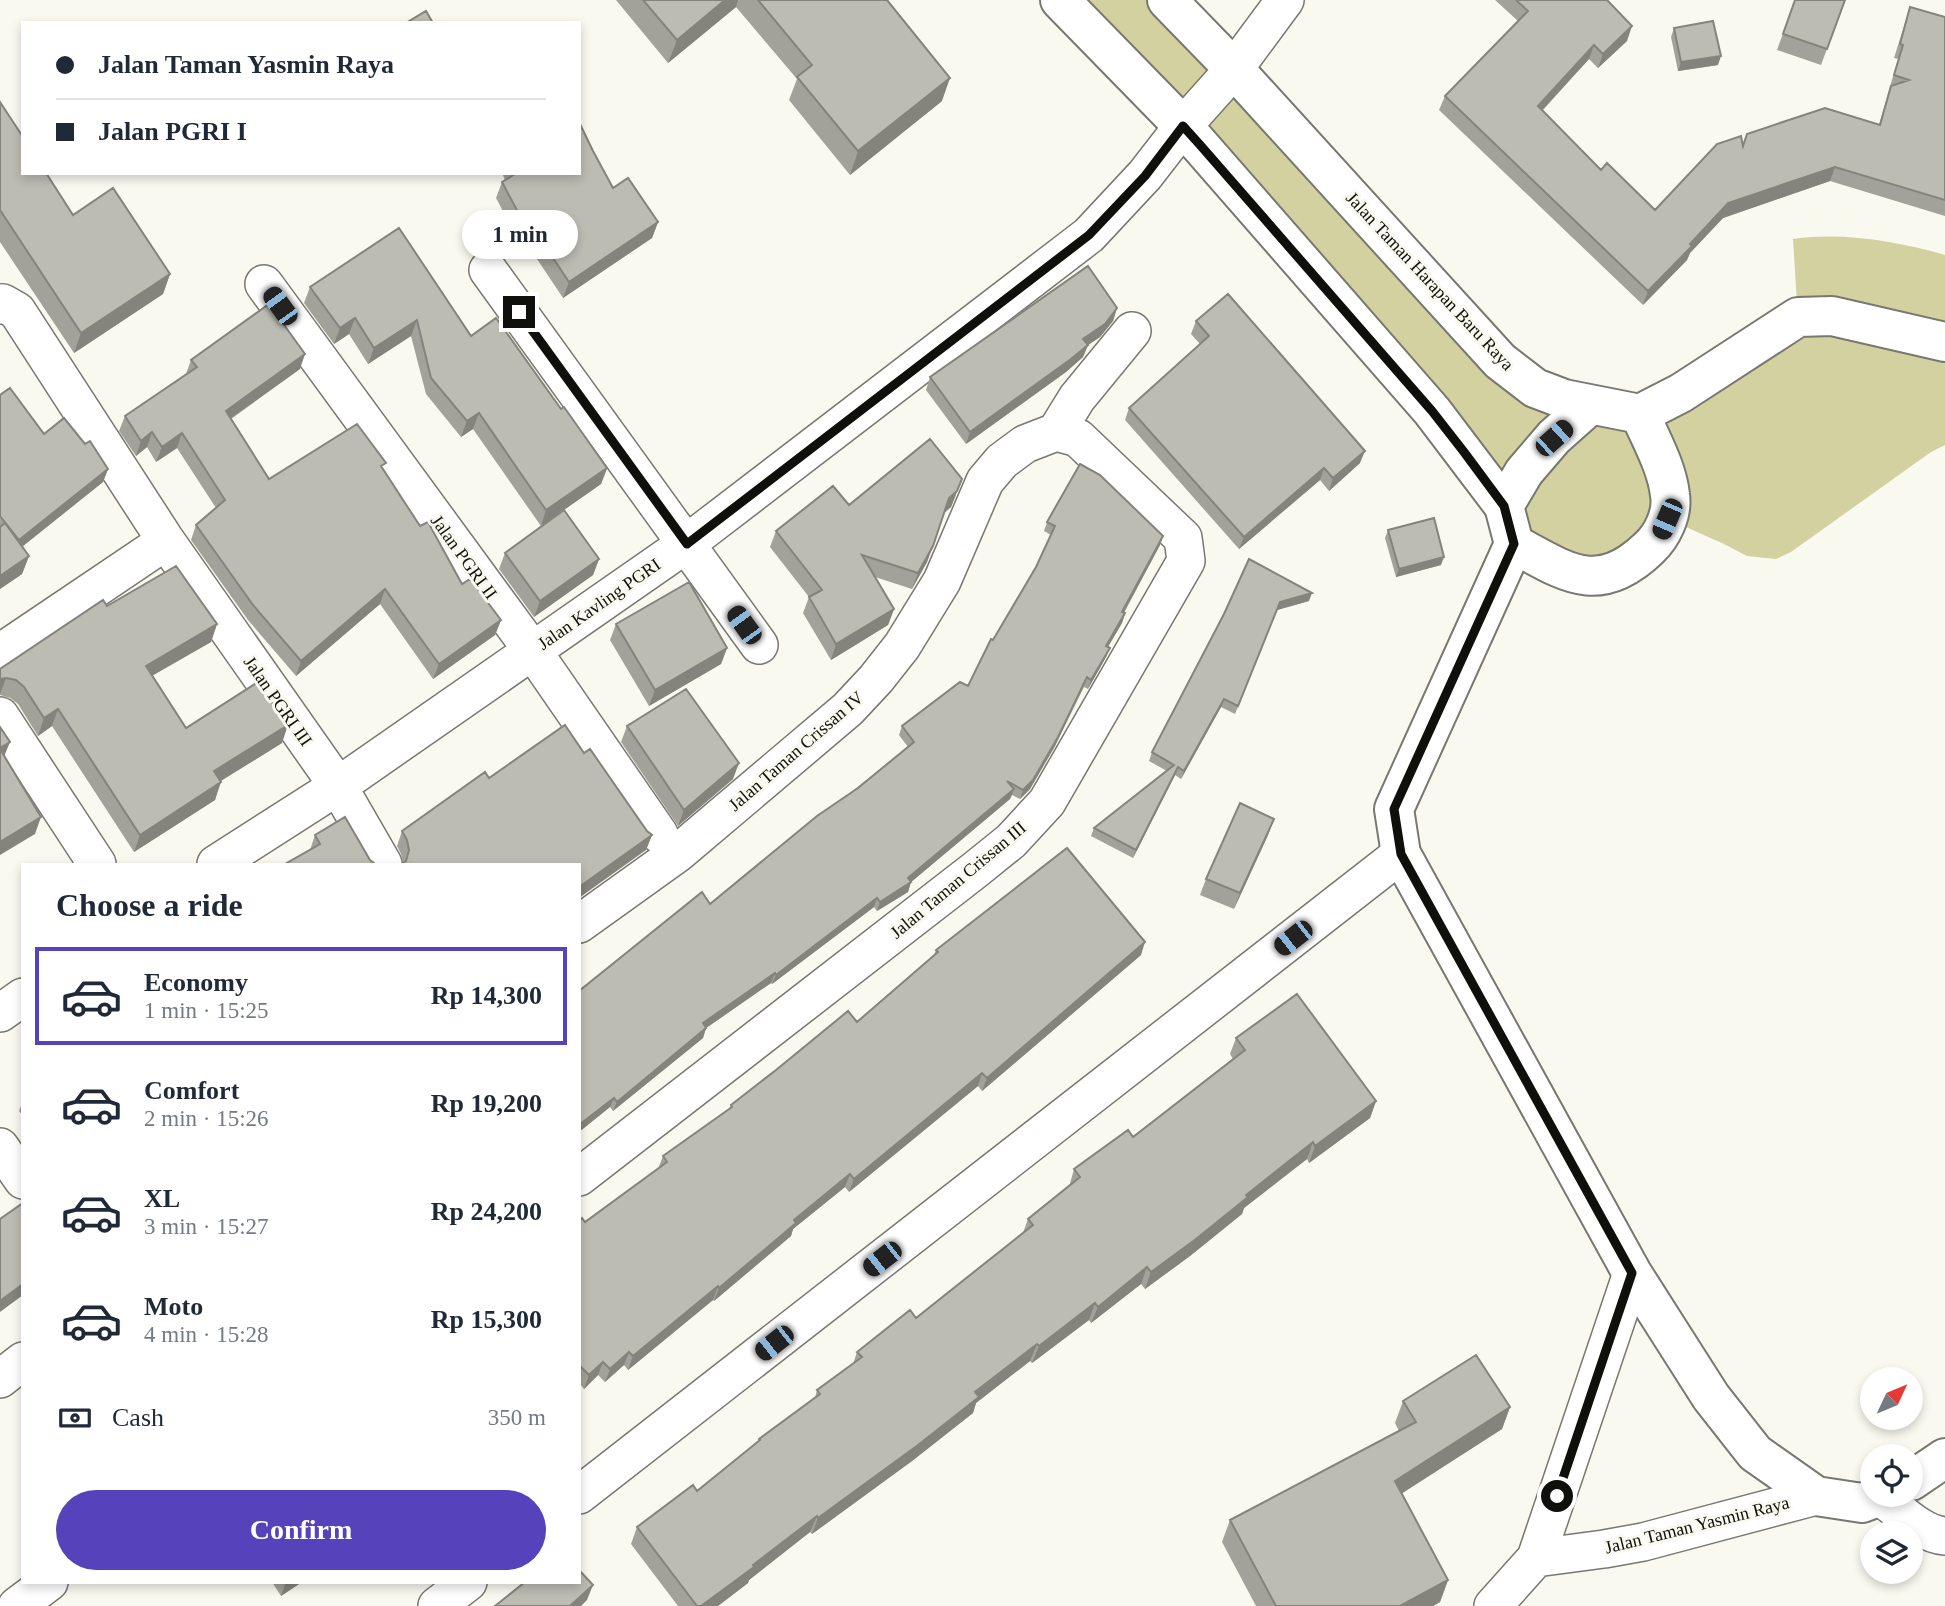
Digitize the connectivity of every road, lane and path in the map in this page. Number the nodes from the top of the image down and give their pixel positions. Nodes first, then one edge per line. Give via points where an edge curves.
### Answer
1 (1060, 0) edge
2 (1167, 0) edge
3 (1285, 0) edge
4 (1234, 69) junction
5 (1183, 126) junction
6 (488, 270) dead end
7 (264, 284) dead end
8 (0, 305) edge
9 (1132, 331) dead end
10 (1945, 342) edge
11 (1590, 405) junction
12 (1640, 414) junction
13 (1067, 435) junction
14 (1504, 506) junction
15 (166, 541) junction
16 (687, 544) junction
17 (1514, 544) junction
18 (759, 645) dead end
19 (532, 650) junction
20 (0, 653) edge
21 (0, 716) edge
22 (338, 786) junction
23 (659, 834) dead end
24 (1401, 854) junction
25 (96, 863) edge
26 (218, 863) edge
27 (382, 863) edge
28 (581, 923) edge
29 (21, 998) edge
30 (0, 1013) edge
31 (0, 1147) edge
32 (581, 1175) edge
33 (21, 1177) edge
34 (1632, 1273) junction
35 (21, 1363) edge
36 (0, 1379) edge
37 (1945, 1458) edge
38 (1923, 1472) edge
39 (581, 1493) edge
40 (1816, 1496) junction
41 (1860, 1503) edge
42 (1905, 1507) edge
43 (1945, 1536) edge
44 (1536, 1558) junction
45 (46, 1584) edge
46 (465, 1584) edge
47 (18, 1606) edge
48 (437, 1606) edge
49 (1493, 1606) edge

1 - 5 street
2 - 4 street, Jalan Taman Harapan Baru Raya
3 - 4 street, Jalan Kavling PGRI
4 - 5 street, Jalan Kavling PGRI
4 - 11 street, Jalan Taman Harapan Baru Raya via 1500,361 1535,388
5 - 14 street via 1432,411
5 - 16 street, Jalan Kavling PGRI via 1145,176 1089,235
6 - 16 street
7 - 19 street, Jalan PGRI II
8 - 15 street, Jalan PGRI III via 17,311
9 - 13 street via 1077,398
10 - 12 street via 1832,316 1798,317 1681,393
11 - 12 street, Jalan Taman Harapan Baru Raya
11 - 14 street via 1524,472
12 - 17 street via 1671,497 1659,538 1629,565 1595,577 1565,571
13 - 28 street, Jalan Taman Crissan IV via 1025,444 985,481 942,581 902,646 848,709 678,853
13 - 32 street, Jalan Taman Crissan III via 1183,538 1186,561 1047,802 1011,841 975,870
14 - 17 street
15 - 20 street
15 - 22 street, Jalan PGRI III
16 - 18 street
16 - 19 street, Jalan Kavling PGRI
17 - 24 street via 1394,809
19 - 22 street, Jalan Kavling PGRI
19 - 23 street, Jalan PGRI II
21 - 25 street
22 - 26 street, Jalan Kavling PGRI
22 - 27 street, Jalan PGRI III
24 - 34 street
24 - 39 street
29 - 30 street
31 - 33 street
34 - 40 street via 1711,1397 1755,1452
34 - 44 street
35 - 36 street
37 - 38 street
40 - 41 street
40 - 44 street, Jalan Taman Yasmin Raya via 1643,1542
42 - 43 street via 1918,1525
44 - 49 street
45 - 47 street
46 - 48 street

